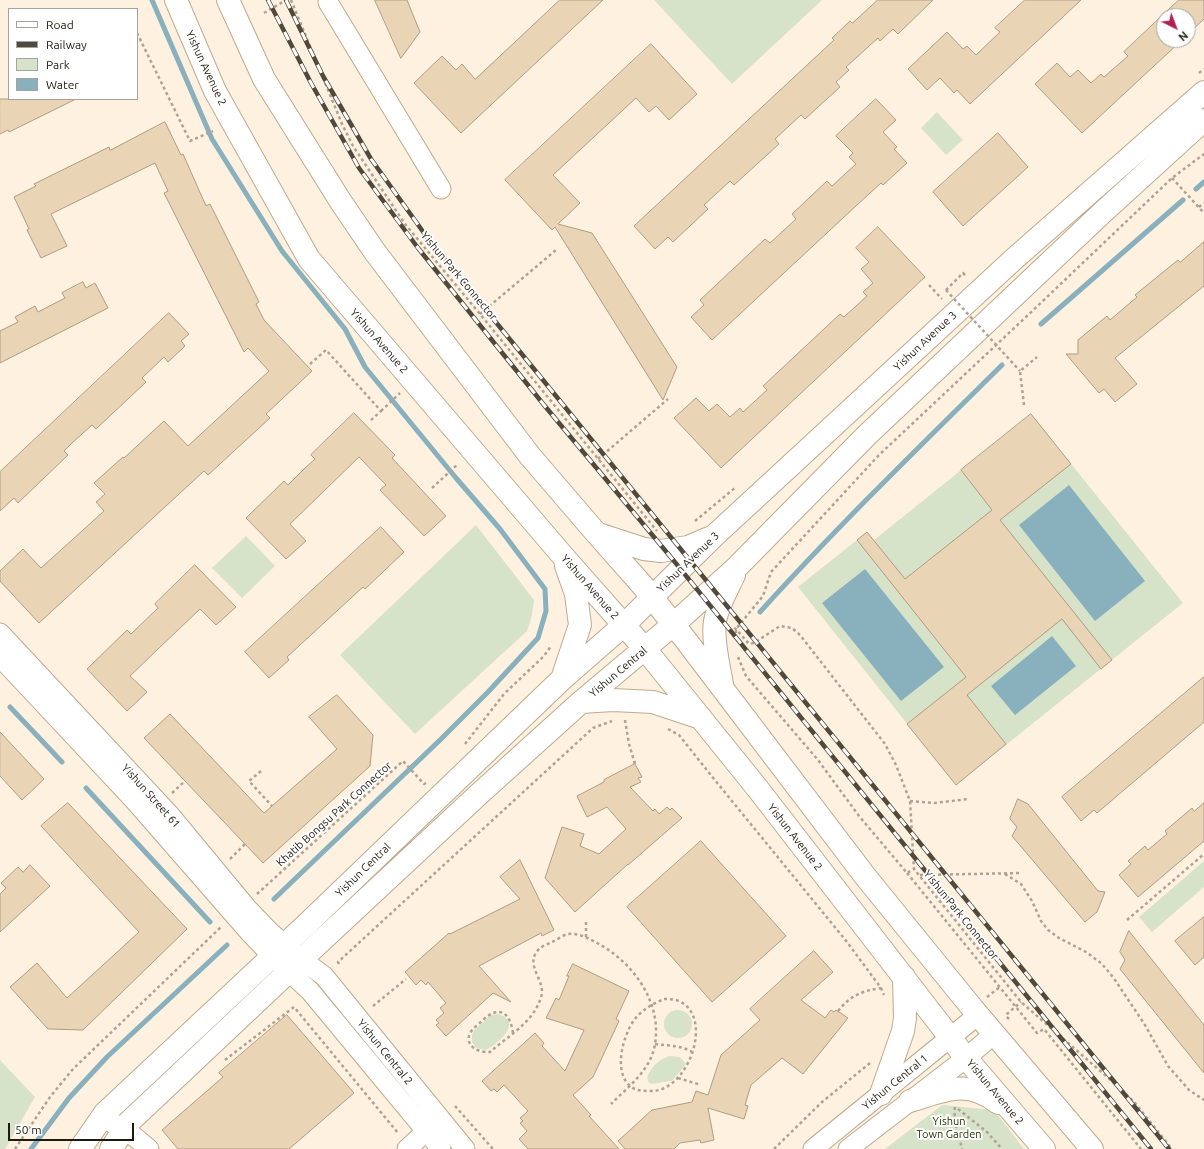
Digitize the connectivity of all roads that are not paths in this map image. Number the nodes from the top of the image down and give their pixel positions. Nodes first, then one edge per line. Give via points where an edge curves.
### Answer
1 (176, 0) edge
2 (228, 0) edge
3 (328, 2) dead end
4 (1204, 92) edge
5 (1204, 120) edge
6 (441, 189) dead end
7 (597, 534) junction
8 (714, 536) junction
9 (562, 555) junction
10 (736, 568) junction
11 (652, 597) junction
12 (674, 624) junction
13 (624, 625) junction
14 (0, 633) edge
15 (645, 649) junction
16 (9, 659) edge
17 (561, 680) junction
18 (722, 686) junction
19 (581, 702) junction
20 (701, 718) junction
21 (278, 950) junction
22 (295, 965) junction
23 (904, 977) junction
24 (978, 1015) junction
25 (994, 1034) junction
26 (950, 1037) junction
27 (966, 1058) junction
28 (881, 1094) junction
29 (910, 1101) junction
30 (1013, 1115) junction
31 (101, 1118) junction
32 (441, 1118) junction
33 (124, 1128) junction
34 (426, 1132) junction
35 (460, 1142) edge
36 (408, 1148) edge
37 (439, 1148) edge
38 (80, 1149) edge
39 (111, 1149) edge
40 (149, 1149) edge
41 (813, 1149) edge
42 (848, 1149) edge
43 (1044, 1149) edge
44 (1092, 1149) edge

1 - 9 main road, Yishun Avenue 2 via 215,91 309,260
2 - 7 main road via 264,79 375,252 530,456
3 - 6 street
4 - 8 main road, Yishun Avenue 3 via 1014,259
5 - 10 main road via 866,435
7 - 8 main road via 644,549 661,551 688,547
7 - 11 main road
8 - 11 main road, Yishun Avenue 3
9 - 13 main road, Yishun Avenue 2
9 - 17 main road via 576,594 580,625
10 - 12 main road
10 - 18 main road via 714,624
11 - 12 main road
11 - 13 main road, Yishun Central
12 - 15 main road, Yishun Central
12 - 18 main road
13 - 15 main road, Yishun Avenue 2
13 - 17 main road, Yishun Central
14 - 16 street, Yishun Street 61
15 - 19 main road, Yishun Central
15 - 20 main road, Yishun Avenue 2
16 - 21 street, Yishun Street 61 via 105,757 134,800
17 - 21 main road, Yishun Central
18 - 24 main road via 865,876
19 - 20 main road via 653,702
19 - 22 main road, Yishun Central
20 - 23 main road, Yishun Avenue 2
21 - 22 street, Yishun Street 61
21 - 31 main road, Yishun Central
22 - 32 street, Yishun Central 2 via 324,976
22 - 33 main road, Yishun Central
22 - 34 street, Yishun Central 2 via 310,991
23 - 26 main road, Yishun Avenue 2
23 - 28 main road via 903,1031
24 - 25 main road
24 - 26 street, Yishun Central 1
25 - 27 street
25 - 44 main road
26 - 27 main road, Yishun Avenue 2
26 - 28 street, Yishun Central 1
27 - 29 street
27 - 30 main road, Yishun Avenue 2
28 - 41 street, Yishun Central 1
29 - 30 main road via 951,1089 978,1090 990,1096
29 - 42 street
30 - 43 main road, Yishun Avenue 2
31 - 33 street
31 - 38 main road, Yishun Central
32 - 34 street
32 - 35 street, Yishun Central 2
33 - 39 main road, Yishun Central
33 - 40 street
34 - 36 street
34 - 37 street, Yishun Central 2
35 - 37 street

